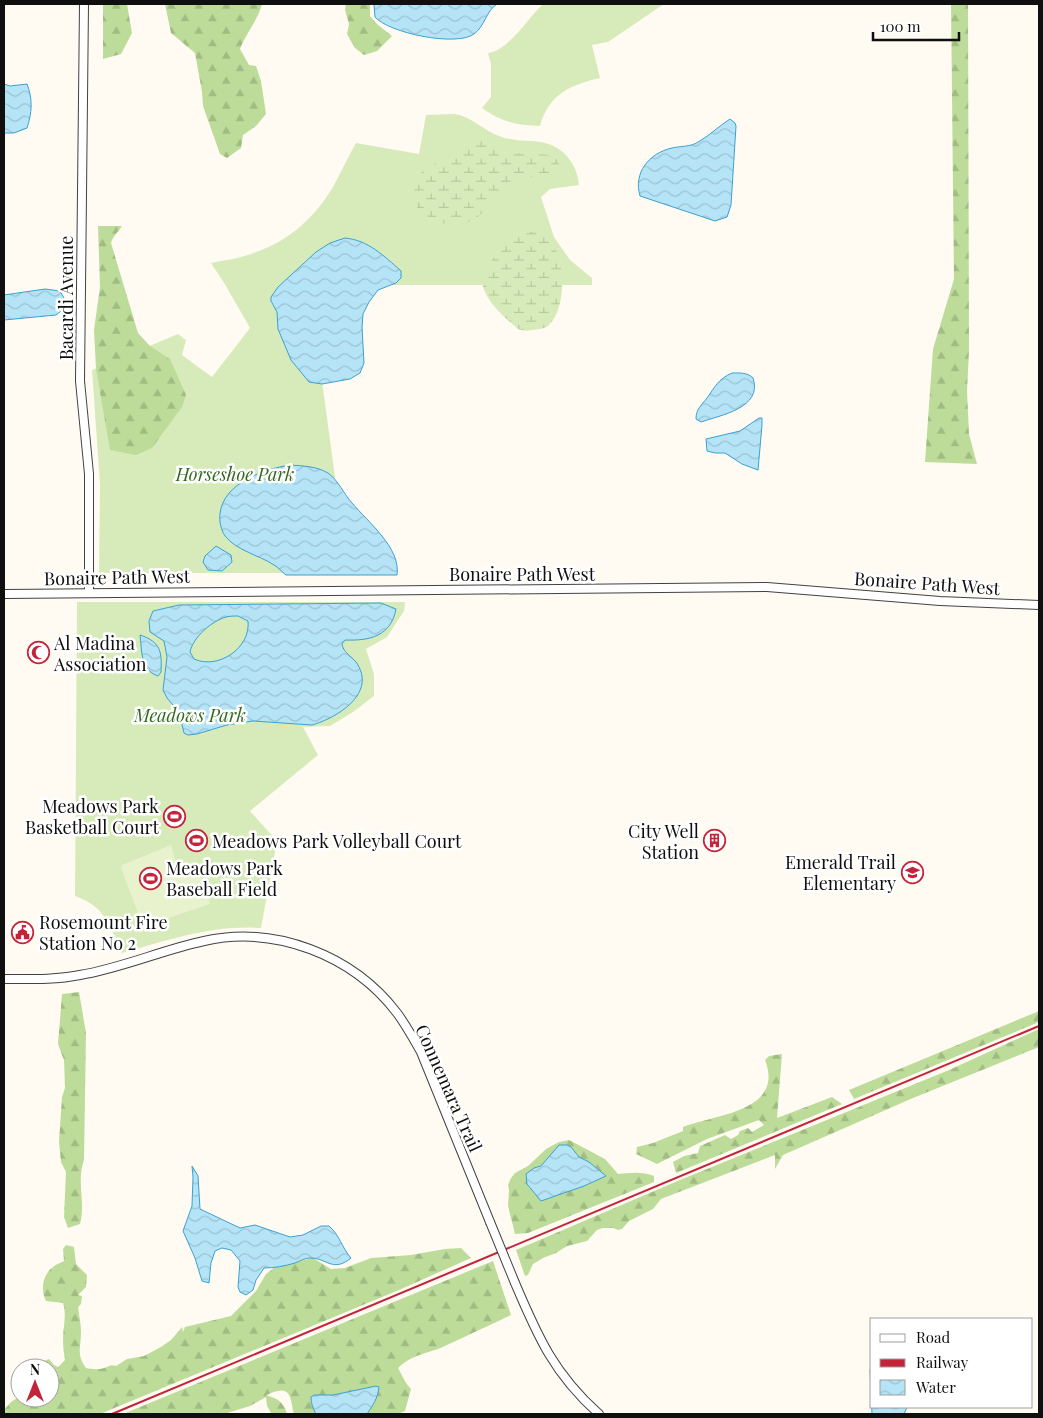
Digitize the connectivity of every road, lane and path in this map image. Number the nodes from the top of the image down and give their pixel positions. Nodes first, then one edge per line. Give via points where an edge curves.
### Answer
1 (84, 4) edge
2 (89, 592) junction
3 (4, 594) edge
4 (1039, 605) edge
5 (4, 979) edge
6 (599, 1414) edge

1 - 2 street, Bacardi Avenue via 80,381 89,474
2 - 3 street, Bonaire Path West
2 - 4 street, Bonaire Path West via 767,587 940,601
5 - 6 street, Connemara Trail, bridge via 78,976 205,940 233,937 260,938 302,946 348,967 392,1006 408,1028 421,1052 537,1334 553,1362

